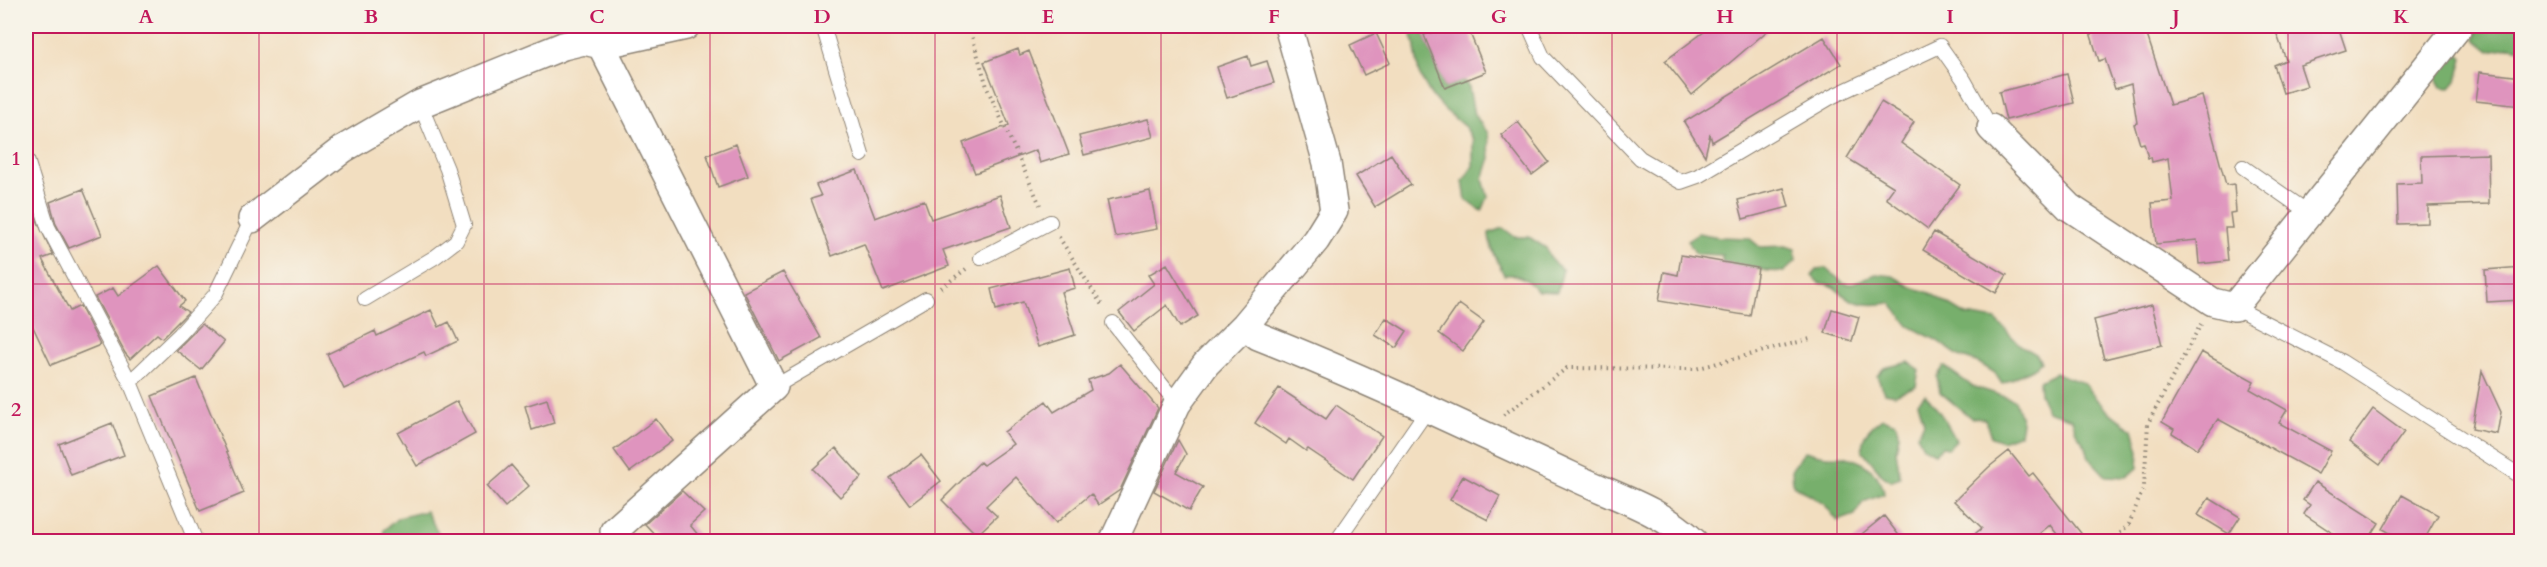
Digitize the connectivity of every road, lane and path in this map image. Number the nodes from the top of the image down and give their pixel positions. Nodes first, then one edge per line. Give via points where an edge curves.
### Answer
1 (686, 26) edge
2 (823, 26) edge
3 (969, 26) edge
4 (1288, 26) edge
5 (1528, 26) edge
6 (2459, 26) edge
7 (601, 45) junction
8 (420, 104) junction
9 (1991, 129) joint
10 (862, 155) dead end
11 (27, 160) edge
12 (2243, 167) dead end
13 (2309, 213) junction
14 (252, 219) joint
15 (1050, 222) junction
16 (981, 258) joint
17 (365, 299) dead end
18 (926, 299) joint
19 (2224, 305) junction
20 (1113, 323) joint
21 (1245, 325) junction
22 (1810, 339) dead end
23 (130, 382) junction
24 (774, 387) junction
25 (1177, 404) junction
26 (1428, 409) junction
27 (1482, 434) junction
28 (2522, 477) edge
29 (607, 536) edge
30 (196, 542) edge
31 (1113, 542) edge
32 (1336, 542) edge
33 (1694, 542) edge
34 (2112, 542) edge

1 - 7 street
2 - 10 lane
3 - 15 path via 988,90
4 - 21 street via 1327,163 1334,211 1316,240
5 - 9 lane via 1543,57 1640,158 1681,182 1698,176 1832,97 1940,46
6 - 13 street
7 - 8 street via 584,41 563,46
7 - 24 street
8 - 14 street via 343,149
8 - 17 lane via 464,225 456,241 435,257
9 - 19 street via 2069,207
11 - 23 lane via 48,227
12 - 13 lane
13 - 19 street
14 - 23 lane via 215,295
15 - 16 lane
15 - 20 path
16 - 18 path
18 - 24 lane
19 - 28 lane via 2342,362
19 - 34 path via 2148,423 2144,487 2129,524
20 - 25 lane
21 - 25 street via 1206,364
21 - 26 street via 1258,336
22 - 27 path via 1695,369 1567,368 1509,409
23 - 30 lane
24 - 29 street
25 - 31 street
26 - 27 street
26 - 32 lane
27 - 33 street via 1652,511

